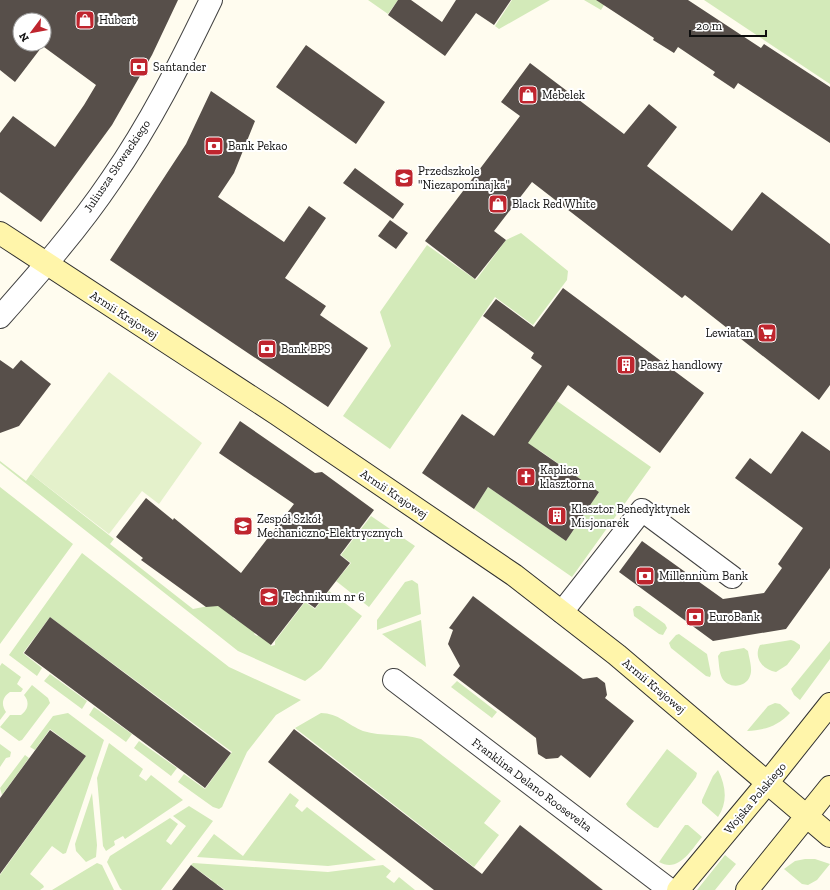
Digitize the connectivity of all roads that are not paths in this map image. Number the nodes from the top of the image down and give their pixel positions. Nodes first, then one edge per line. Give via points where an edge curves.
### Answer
1 (211, 0) edge
2 (0, 233) edge
3 (46, 264) junction
4 (0, 317) edge
5 (732, 577) dead end
6 (562, 612) junction
7 (394, 680) dead end
8 (830, 704) edge
9 (768, 782) junction
10 (830, 787) edge
11 (807, 816) junction
12 (830, 836) edge
13 (670, 890) edge
14 (678, 890) edge
15 (747, 890) edge

1 - 3 street, Juliusza Słowackiego via 161,100 139,136 110,181
2 - 3 street, Armii Krajowej
3 - 4 street, Juliusza Słowackiego
3 - 6 street, Armii Krajowej via 277,414 514,575
5 - 6 street via 642,510
6 - 9 street, Armii Krajowej
7 - 13 street, Franklina Delano Roosevelta
8 - 9 street, Wojska Polskiego
9 - 11 street, Armii Krajowej
9 - 14 street, Wojska Polskiego
10 - 11 street
11 - 12 street, Armii Krajowej
11 - 15 street

